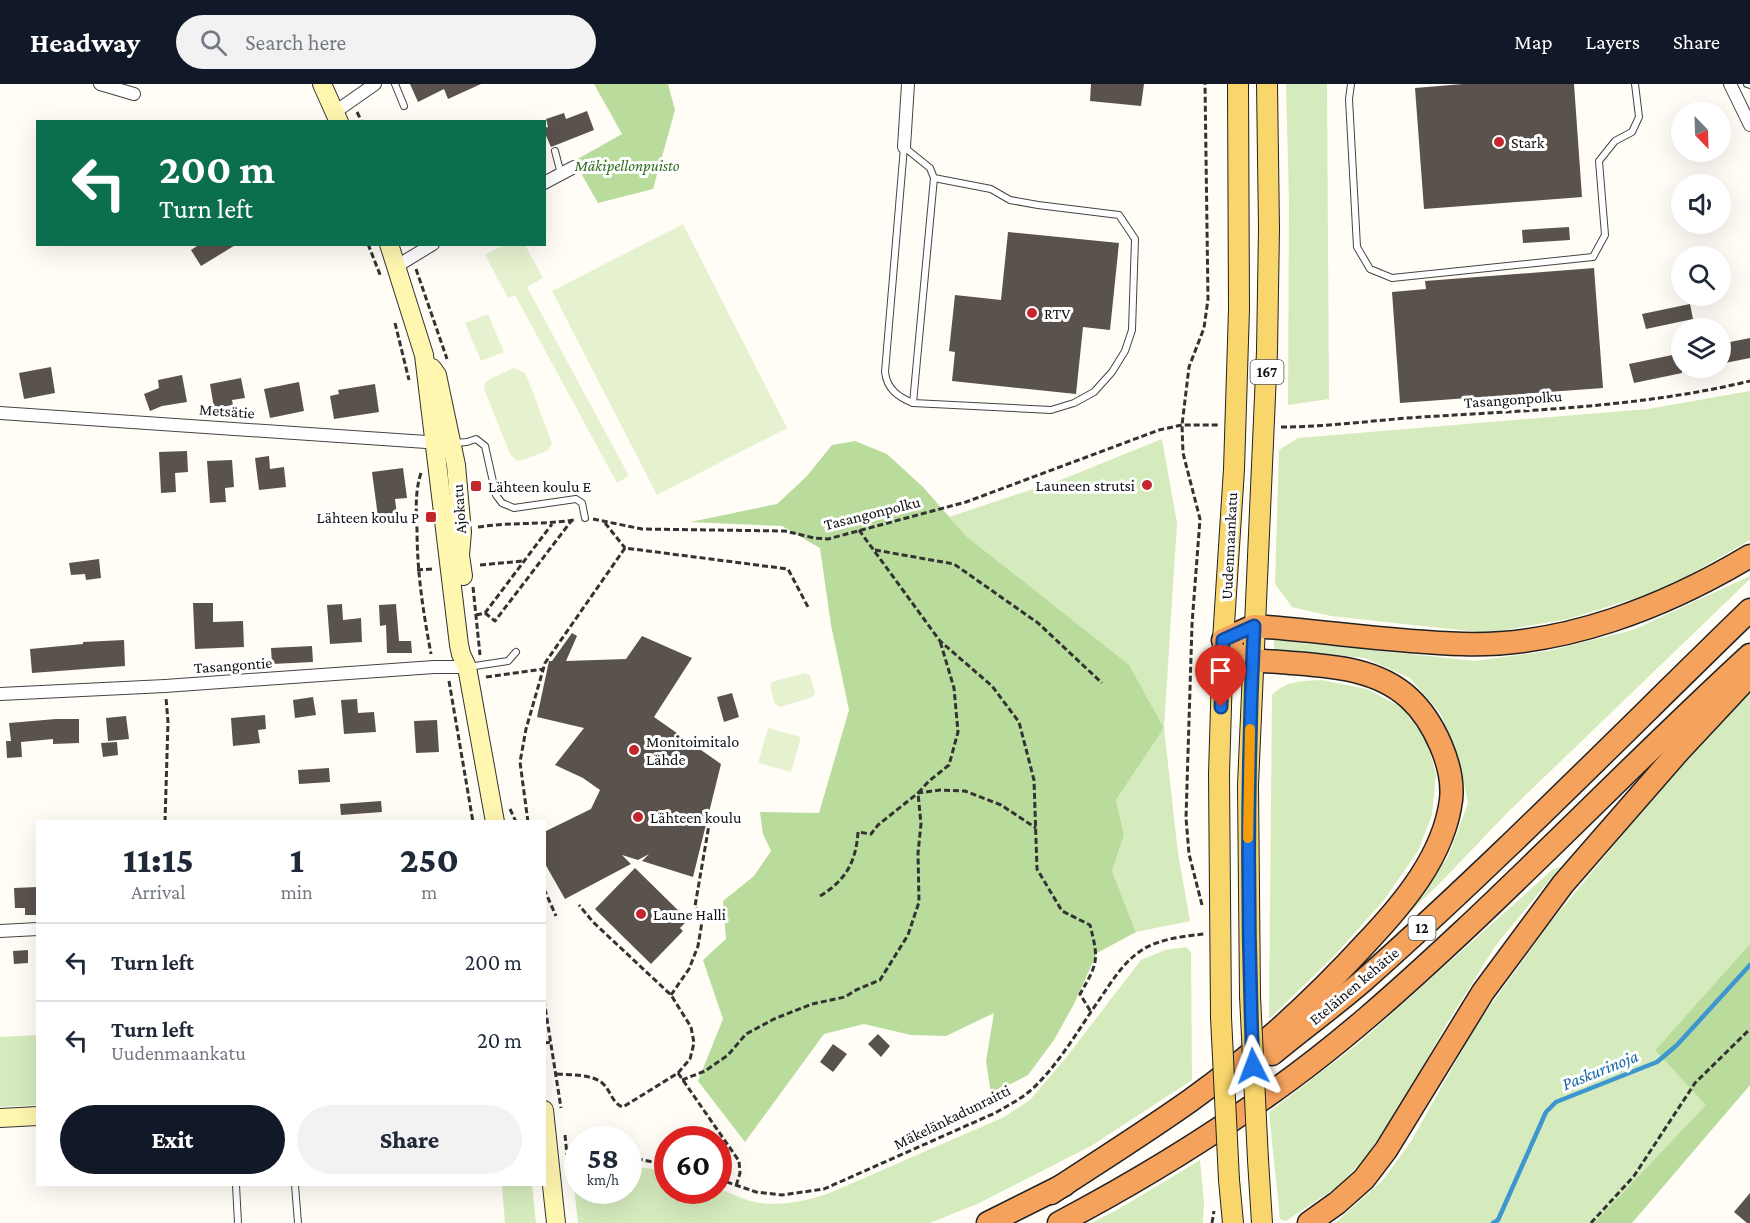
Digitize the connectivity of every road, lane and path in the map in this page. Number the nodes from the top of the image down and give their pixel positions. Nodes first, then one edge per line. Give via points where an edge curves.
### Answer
1 (100, 84) edge
2 (322, 84) edge
3 (375, 84) edge
4 (395, 84) edge
5 (908, 84) edge
6 (1205, 84) edge
7 (1238, 84) edge
8 (1267, 84) edge
9 (1351, 84) edge
10 (1635, 84) edge
11 (1730, 84) edge
12 (134, 94) dead end
13 (405, 106) dead end
14 (337, 117) edge
15 (1750, 125) edge
16 (904, 147) junction
17 (555, 151) dead end
18 (574, 167) dead end
19 (561, 174) junction
20 (934, 178) junction
21 (546, 182) edge
22 (389, 246) edge
23 (430, 246) edge
24 (397, 266) junction
25 (1750, 381) edge
26 (913, 403) junction
27 (0, 413) edge
28 (1182, 425) junction
29 (1225, 425) dead end
30 (1277, 428) dead end
31 (443, 443) junction
32 (422, 468) dead end
33 (585, 518) junction
34 (572, 520) junction
35 (604, 521) junction
36 (552, 524) junction
37 (478, 527) dead end
38 (859, 530) junction
39 (625, 548) junction
40 (873, 550) junction
41 (1750, 556) edge
42 (523, 561) junction
43 (480, 565) dead end
44 (432, 569) dead end
45 (417, 570) junction
46 (808, 607) dead end
47 (1750, 610) edge
48 (485, 613) junction
49 (476, 615) dead end
50 (1254, 626) junction
51 (1223, 640) junction
52 (940, 641) junction
53 (516, 652) dead end
54 (1750, 655) edge
55 (1253, 660) junction
56 (434, 667) junction
57 (467, 667) junction
58 (544, 669) junction
59 (1750, 675) edge
60 (484, 678) dead end
61 (1102, 683) dead end
62 (165, 686) junction
63 (0, 694) edge
64 (918, 793) junction
65 (165, 820) edge
66 (495, 820) edge
67 (528, 820) edge
68 (709, 825) dead end
69 (1036, 828) junction
70 (546, 894) edge
71 (820, 896) dead end
72 (579, 905) dead end
73 (1202, 907) dead end
74 (556, 916) dead end
75 (1203, 925) dead end
76 (36, 929) edge
77 (0, 931) edge
78 (671, 995) junction
79 (1091, 1012) junction
80 (1750, 1029) edge
81 (552, 1042) dead end
82 (546, 1043) edge
83 (678, 1073) junction
84 (557, 1074) dead end
85 (682, 1080) junction
86 (36, 1116) edge
87 (0, 1118) edge
88 (546, 1129) edge
89 (732, 1184) edge
90 (236, 1186) edge
91 (295, 1186) edge
92 (736, 1186) junction
93 (1051, 1193) junction
94 (238, 1223) edge
95 (298, 1223) edge
96 (556, 1223) edge
97 (988, 1223) edge
98 (1059, 1223) edge
99 (1233, 1223) edge
100 (1262, 1223) edge
101 (1309, 1223) edge
102 (1591, 1223) edge

1 - 12 street
2 - 14 street
3 - 14 street
4 - 13 lane
5 - 16 street
6 - 28 path via 1208,299 1204,328 1189,367
7 - 51 main road, Uudenmaankatu via 1239,309
8 - 50 main road, Uudenmaankatu / 167 via 1267,351
9 - 10 lane via 1348,99 1358,247 1370,269 1392,278 1593,257 1605,235 1599,160 1615,141 1632,132 1639,117
11 - 15 street
16 - 20 lane via 930,168
16 - 26 lane via 885,372 892,390
17 - 19 lane
18 - 19 street
19 - 21 street
20 - 26 lane
20 - 26 lane via 991,189 1010,200 1119,216 1135,239 1132,330 1112,372 1094,392 1074,404 1050,410
22 - 24 street, Ajokatu
23 - 24 street
24 - 31 street, Ajokatu via 424,355
25 - 30 path, Tasangonpolku via 1623,404
27 - 31 street, Metsätie
28 - 29 path, Tasangonpolku
28 - 38 path, Tasangonpolku via 1139,437 966,502
28 - 73 path via 1183,453 1200,519 1192,624 1186,818 1189,854
31 - 33 lane via 476,439 485,446 496,495 502,503 514,508 576,499 582,503
31 - 57 street, Ajokatu via 459,491 460,555 472,654
32 - 45 path via 418,484
33 - 34 path, Tasangonpolku
33 - 35 path, Tasangonpolku
34 - 36 path, Tasangonpolku
34 - 48 path via 495,621
35 - 38 path, Tasangonpolku via 642,529 785,531 828,539
35 - 39 path
36 - 37 path, Tasangonpolku
36 - 42 path
38 - 40 path
39 - 46 path via 788,569
39 - 58 path
40 - 52 path
40 - 61 path via 954,564 1038,623
41 - 50 highway via 1668,600 1616,619 1511,642 1464,644
42 - 43 path
42 - 48 path
44 - 45 path
45 - 56 path
47 - 93 highway, Eteläinen kehätie / 12 via 1498,856 1361,982 1259,1065 1163,1130
48 - 49 path
50 - 51 highway
50 - 55 main road, Uudenmaankatu / 167
51 - 55 highway via 1237,653
51 - 99 main road, Uudenmaankatu, bridge via 1219,795 1221,1017
52 - 64 path via 954,688 958,732 949,765
52 - 69 path via 992,686 1019,723 1034,780
53 - 57 lane via 508,661
54 - 98 highway, Eteläinen kehätie / 12 via 1507,890 1351,1030 1269,1095 1187,1150
55 - 93 highway via 1339,667 1378,677 1408,698 1432,726 1447,760 1451,798 1443,834 1423,873 1391,916 1314,998 1192,1099
55 - 100 main road, Uudenmaankatu / 167, bridge via 1248,785 1250,996
56 - 57 street, Tasangontie
56 - 62 street, Tasangontie
57 - 66 street, Ajokatu
58 - 60 path
58 - 67 path via 520,762
59 - 101 highway via 1556,892 1483,992 1364,1179
62 - 63 street, Tasangontie
62 - 65 path
64 - 69 path via 964,791 1002,805
64 - 71 path via 872,834 858,832 852,865 834,887
64 - 85 path via 919,902 908,935 880,980 845,998 812,1004 774,1019 746,1034 728,1055 705,1071
68 - 78 path via 695,906 702,922 698,946
69 - 79 path via 1037,869 1062,911 1090,925 1097,952 1094,969 1080,994
70 - 74 path
72 - 78 path via 592,922
75 - 79 path, Mäkelänkadunraitti via 1204,934 1178,937 1143,949 1121,968
76 - 77 street
78 - 83 path via 691,1027 694,1043 690,1059
79 - 92 path, Mäkelänkadunraitti via 1031,1090 995,1113 824,1189 782,1196
80 - 102 path via 1695,1083 1634,1176
81 - 82 path
83 - 84 path via 623,1107 593,1078
83 - 85 path
85 - 92 path via 739,1161
86 - 87 street
88 - 96 street
89 - 92 path, Mäkelänkadunraitti
90 - 94 lane
91 - 95 lane
93 - 97 highway, Eteläinen kehätie / 12

